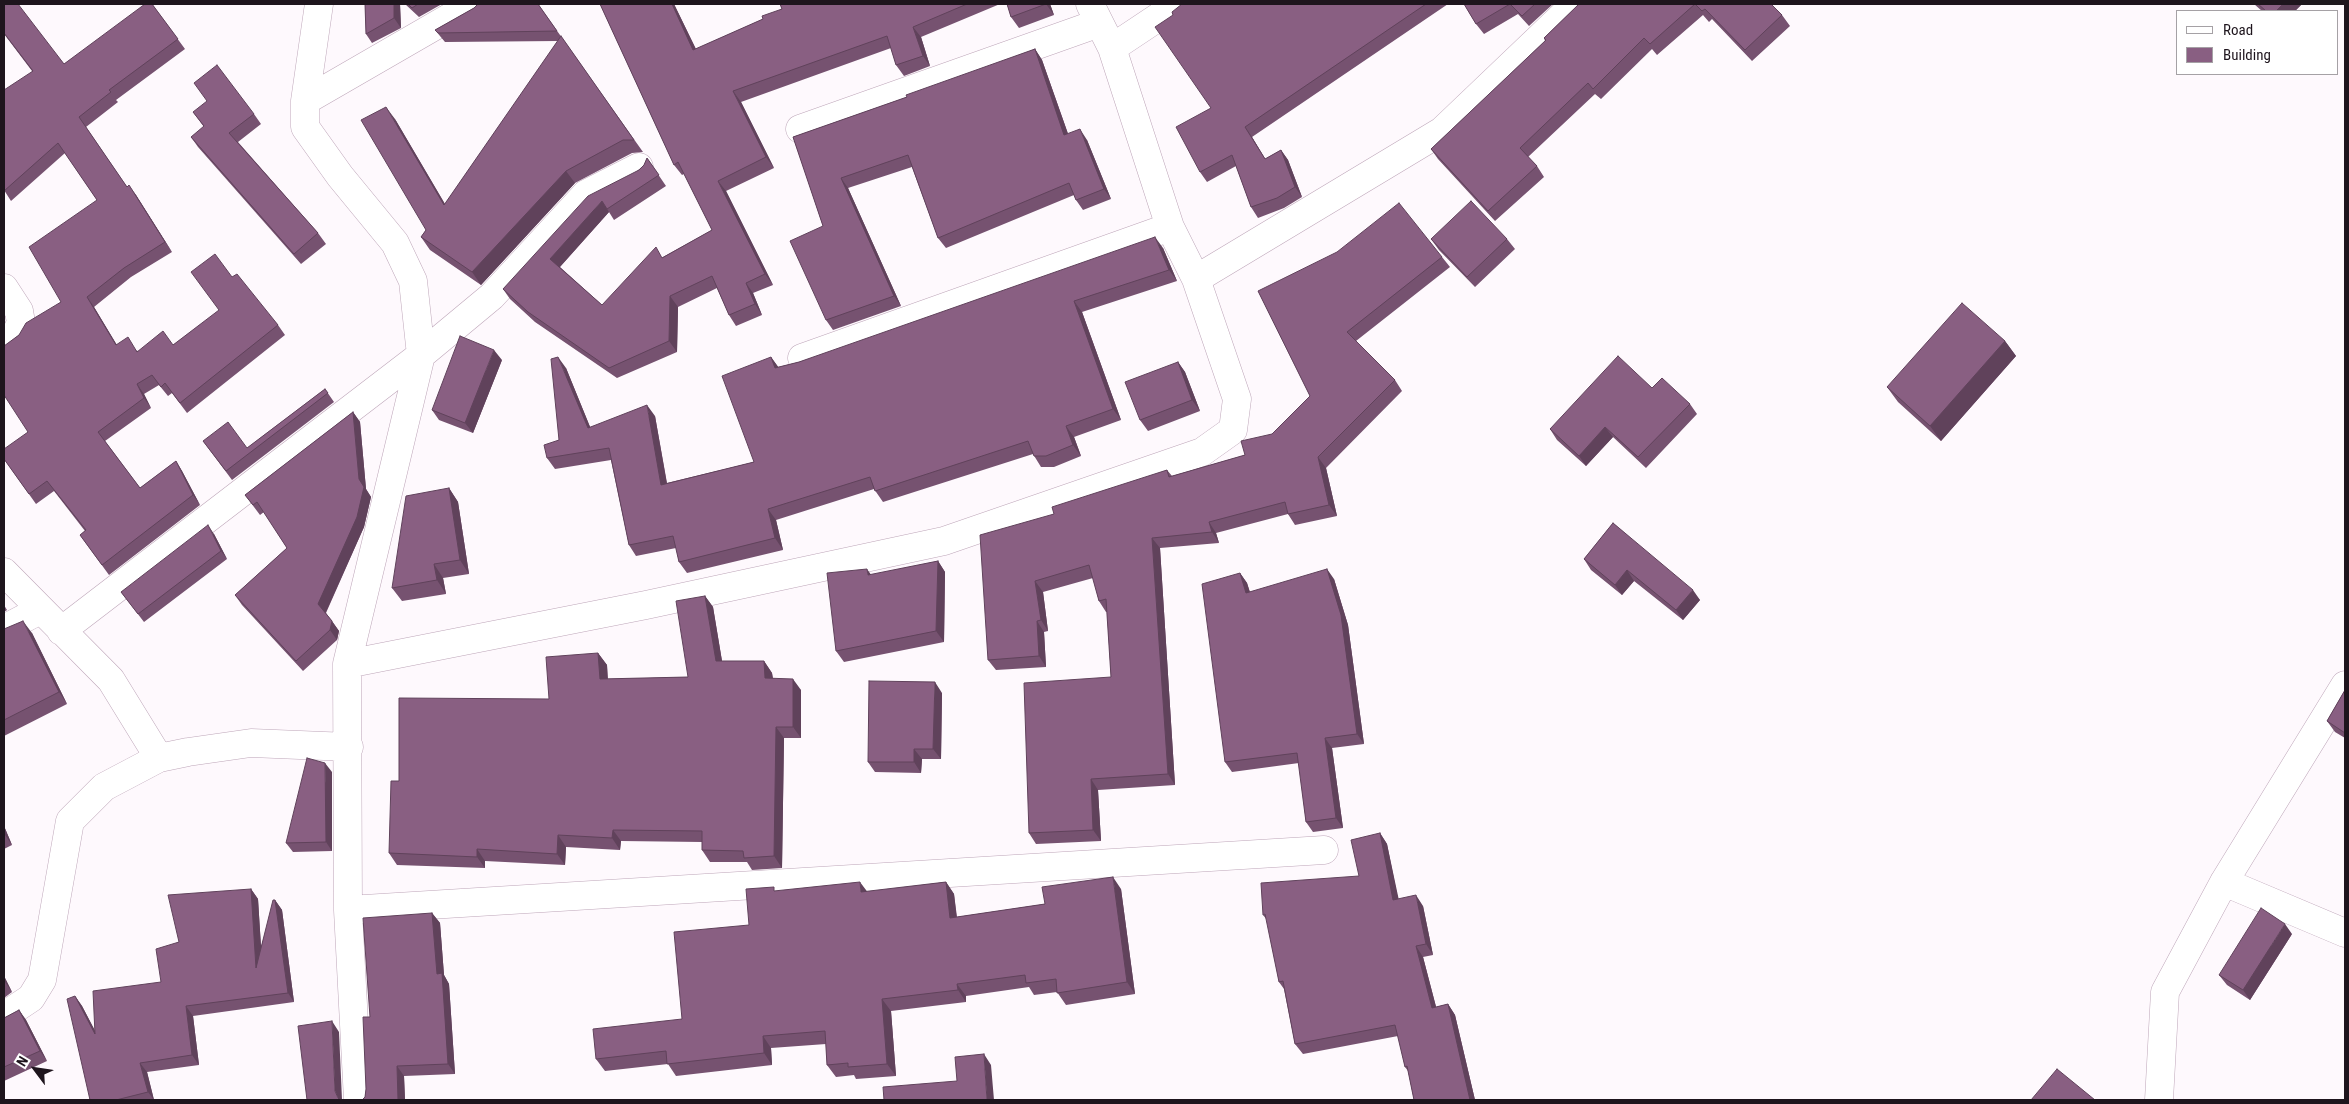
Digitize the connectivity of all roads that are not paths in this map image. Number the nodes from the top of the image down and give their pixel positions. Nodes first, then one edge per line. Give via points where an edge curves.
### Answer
1 (319, 4) edge
2 (473, 4) edge
3 (1178, 4) edge
4 (1575, 4) edge
5 (1095, 13) edge
6 (1112, 48) junction
7 (305, 100) junction
8 (800, 129) dead end
9 (639, 167) edge
10 (1170, 227) junction
11 (1196, 279) junction
12 (4, 288) edge
13 (4, 342) edge
14 (421, 354) junction
15 (802, 358) dead end
16 (4, 572) edge
17 (40, 610) junction
18 (4, 629) edge
19 (61, 631) junction
20 (347, 664) junction
21 (2345, 685) edge
22 (349, 747) junction
23 (159, 758) junction
24 (1324, 850) dead end
25 (2224, 882) junction
26 (348, 910) junction
27 (2345, 933) edge
28 (4, 1016) edge
29 (358, 1100) edge
30 (2159, 1100) edge

1 - 7 street
2 - 7 street
3 - 6 street
4 - 11 street via 1442,131
5 - 6 street
5 - 8 street
6 - 10 street
7 - 14 street via 305,126 340,176 395,243 413,281
9 - 14 street via 586,194 492,296
10 - 11 street
10 - 15 street
11 - 20 street via 1237,399 1233,430 1202,452 944,541
12 - 13 street via 19,310 21,323 16,333
14 - 19 street
14 - 20 street
16 - 17 street
17 - 18 street
17 - 19 street
19 - 23 street via 111,680
20 - 22 street
21 - 25 street
22 - 23 street via 251,743
22 - 26 street
23 - 28 street via 104,787 70,822 42,980 31,998
24 - 26 street
25 - 27 street
25 - 30 street via 2165,992
26 - 29 street

